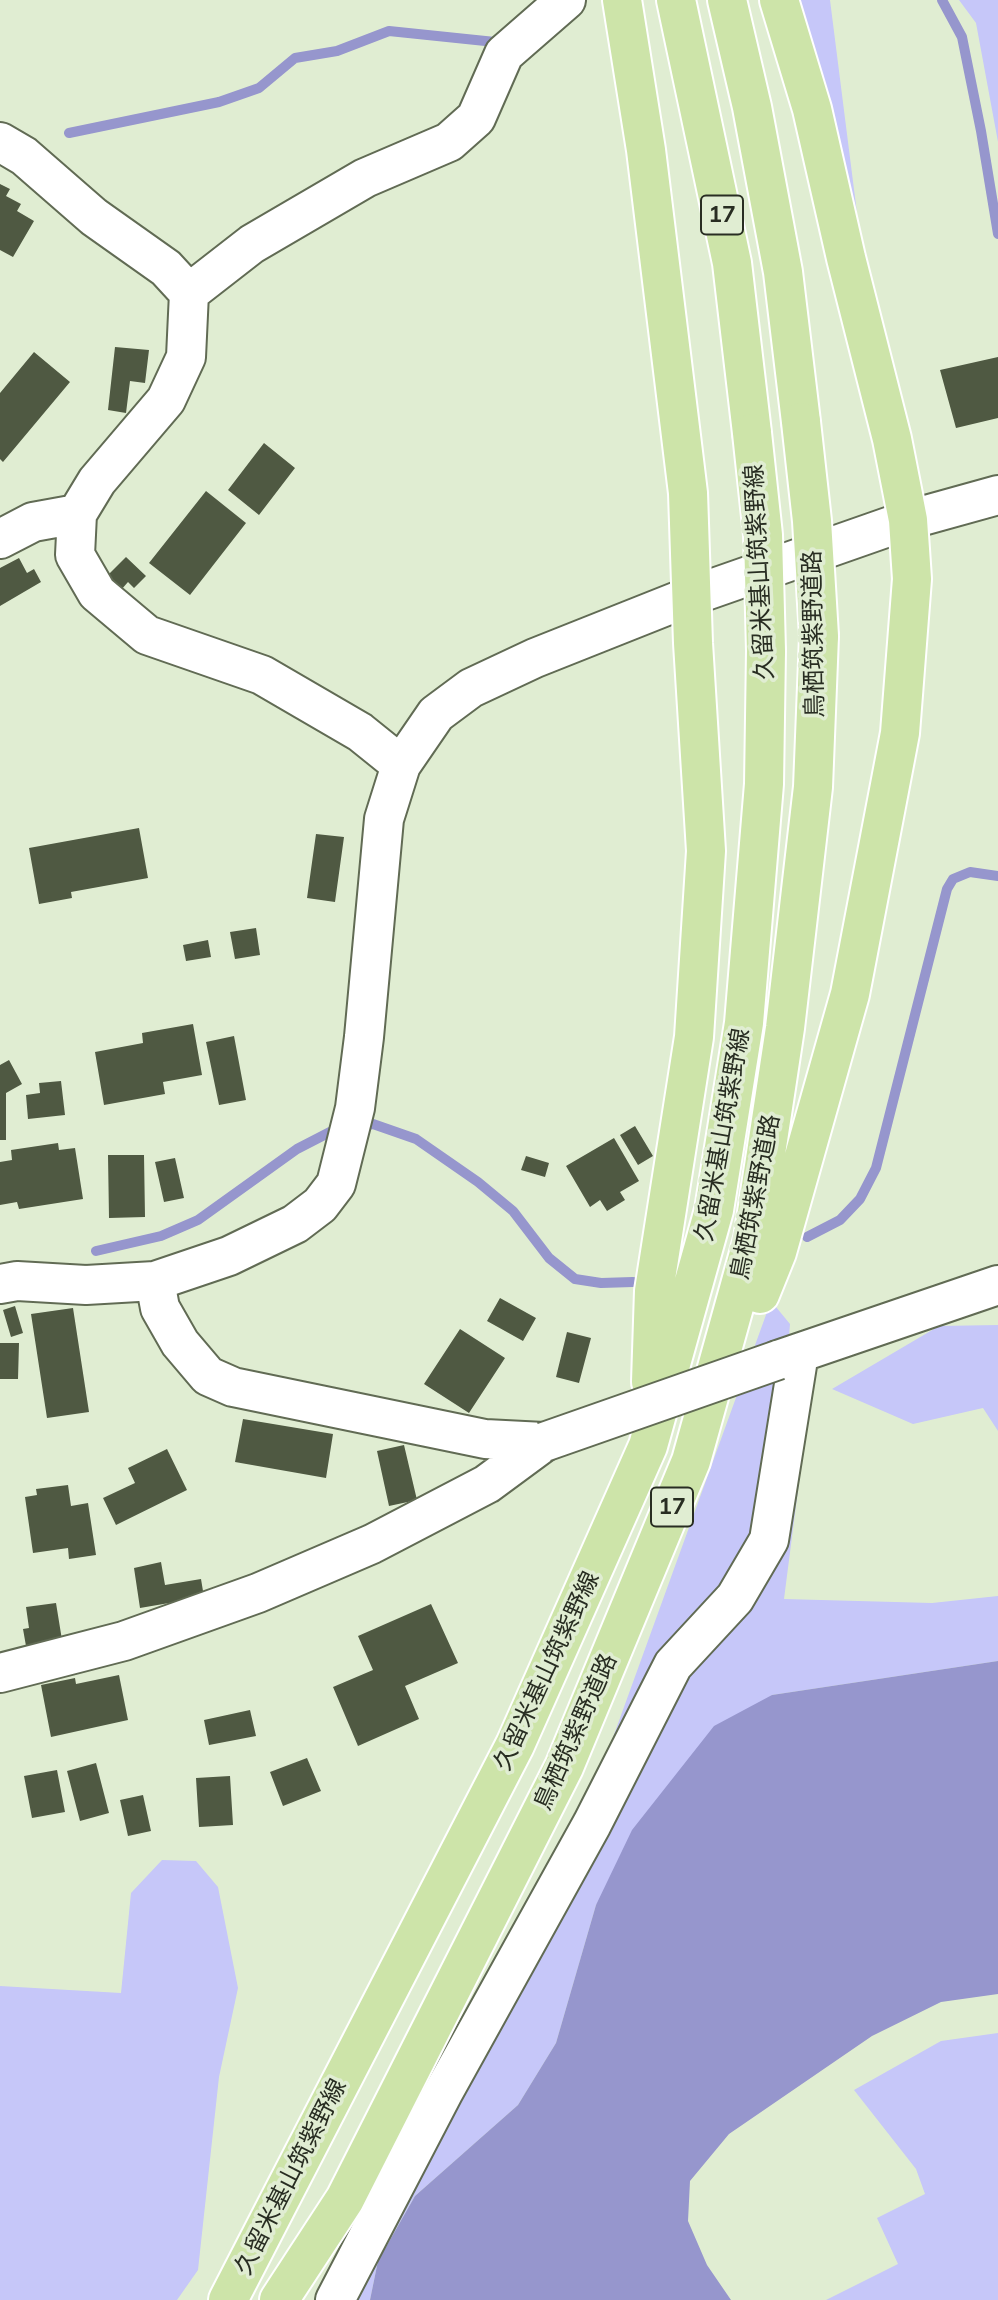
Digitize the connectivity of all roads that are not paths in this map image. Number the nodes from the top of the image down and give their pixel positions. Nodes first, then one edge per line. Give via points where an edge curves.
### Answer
1 (566, 0) edge
2 (622, 0) edge
3 (676, 0) edge
4 (727, 0) edge
5 (779, 0) edge
6 (0, 142) edge
7 (189, 293) junction
8 (998, 495) edge
9 (77, 514) junction
10 (908, 520) junction
11 (0, 539) edge
12 (691, 596) junction
13 (401, 765) junction
14 (155, 1281) junction
15 (0, 1284) edge
16 (998, 1284) edge
17 (789, 1356) junction
18 (544, 1442) junction
19 (648, 1446) junction
20 (691, 1461) junction
21 (0, 1673) edge
22 (228, 2300) edge
23 (279, 2300) edge
24 (335, 2300) edge

1 - 7 street via 503,54 476,118 449,142 365,178 252,244
2 - 12 main road via 646,150 686,479
3 - 19 main road, 久留米基山筑紫野線 / 17, bridge via 732,263 752,433 766,651 764,784 744,1023 714,1210
4 - 20 main road, 鳥栖筑紫野道路 / 17, bridge via 783,272 812,521 819,636 813,787 785,1028 753,1239
5 - 10 main road via 812,109
6 - 7 street via 166,268
7 - 9 street via 186,357 166,400 97,481
8 - 10 street
9 - 11 street via 33,522
9 - 13 street via 75,555 97,593 147,635 262,676 360,732
10 - 12 street
10 - 20 main road via 912,579 900,733 850,994 777,1252
12 - 13 street via 471,688 436,715
12 - 19 main road via 706,851 694,1037 654,1290
13 - 14 street via 384,819 355,1108 336,1184 320,1205 295,1224 229,1256
14 - 15 street via 86,1286
14 - 18 street via 160,1308 180,1343 208,1376 233,1388 485,1439
16 - 17 street
17 - 18 street, bridge
17 - 24 street via 769,1540 735,1598 673,1665
18 - 21 street via 486,1484 372,1544 258,1593 124,1641
19 - 22 main road, 久留米基山筑紫野線 / 17 via 515,1745
20 - 23 main road, 鳥栖筑紫野道路 / 17 via 564,1767 345,2199

